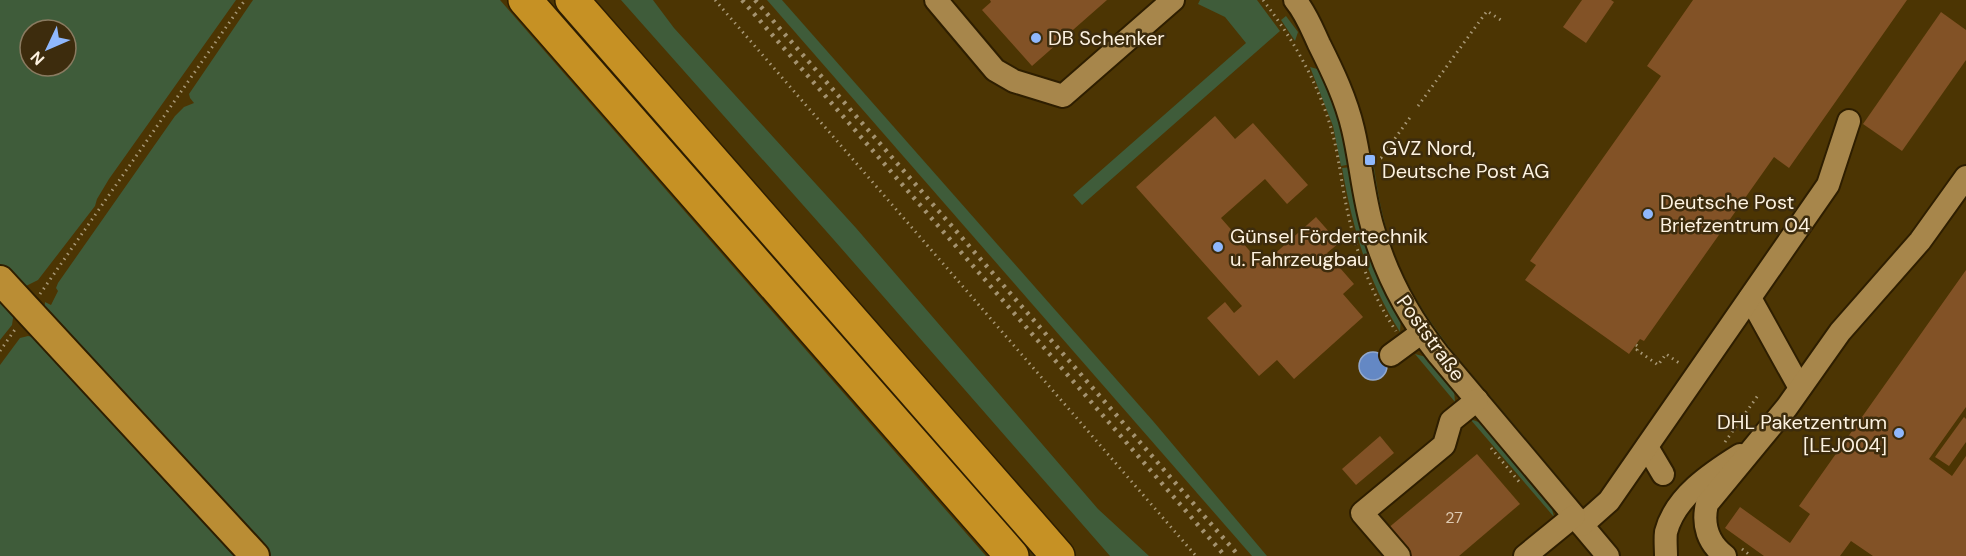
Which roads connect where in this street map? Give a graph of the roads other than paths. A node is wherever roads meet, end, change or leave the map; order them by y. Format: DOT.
graph roads {
  1 [pos="525,0"];
  2 [pos="572,0"];
  3 [pos="936,0"];
  4 [pos="1173,0"];
  5 [pos="1282,8"];
  6 [pos="1849,121"];
  7 [pos="1966,177"];
  8 [pos="0,280"];
  9 [pos="1750,298"];
  10 [pos="1800,388"];
  11 [pos="1476,400"];
  12 [pos="1756,444"];
  13 [pos="1647,447"];
  14 [pos="1664,474"];
  15 [pos="1578,520"];
  16 [pos="1731,551"];
  17 [pos="255,556"];
  18 [pos="1012,556"];
  19 [pos="1058,556"];
  20 [pos="1399,556"];
  21 [pos="1525,556"];
  22 [pos="1608,556"];
  23 [pos="1666,556"];
  1 -- 18 [label="highway"];
  2 -- 19 [label="highway"];
  3 -- 4 [label="street"];
  5 -- 11 [label="street, Poststraße"];
  6 -- 9 [label="street"];
  7 -- 10 [label="street"];
  8 -- 17 [label="main road"];
  9 -- 10 [label="street"];
  9 -- 13 [label="street"];
  10 -- 12 [label="street"];
  11 -- 15 [label="street, Poststraße"];
  11 -- 20 [label="street"];
  12 -- 16 [label="street"];
  12 -- 23 [label="street"];
  13 -- 14 [label="street"];
  13 -- 15 [label="street"];
  15 -- 21 [label="street"];
  15 -- 22 [label="street, Poststraße"];
}
